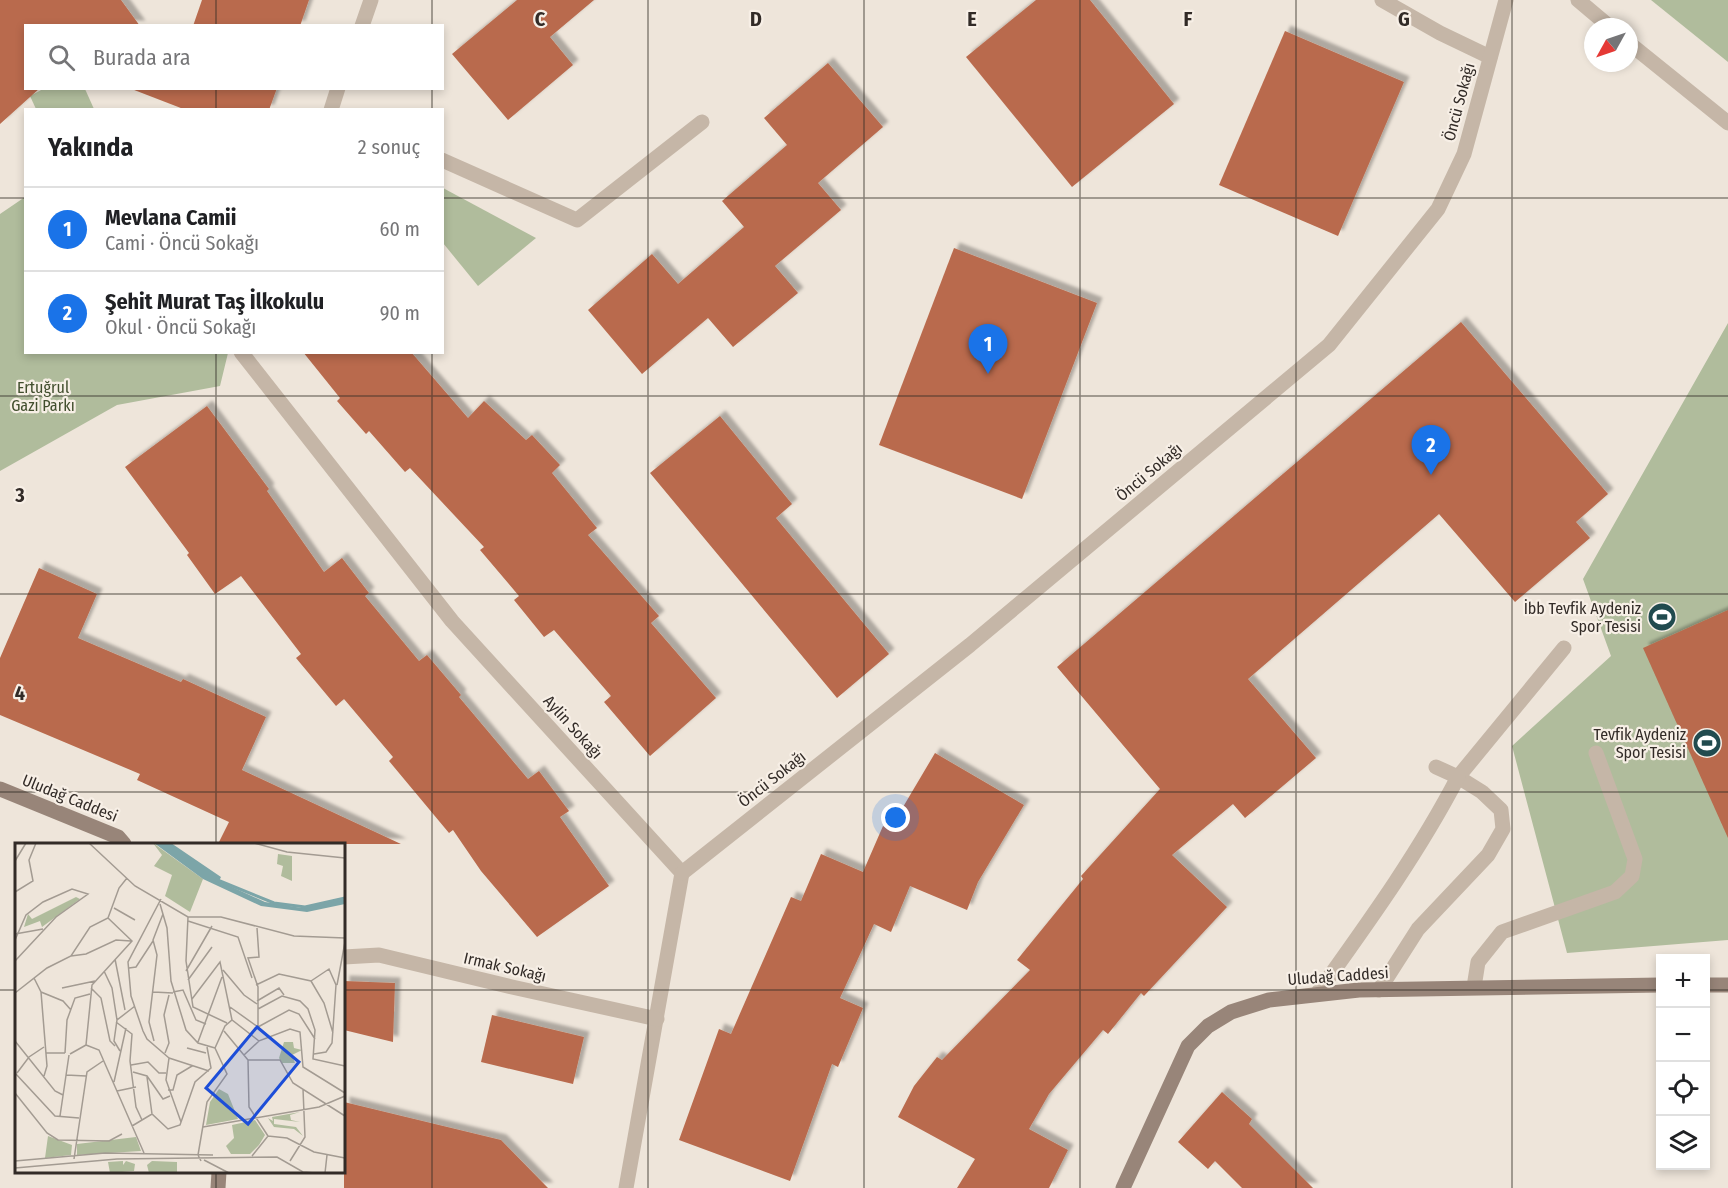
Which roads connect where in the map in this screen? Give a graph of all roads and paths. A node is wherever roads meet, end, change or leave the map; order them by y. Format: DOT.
graph roads {
  1 [pos="371,0"];
  2 [pos="1382,0"];
  3 [pos="1506,0"];
  4 [pos="1578,0"];
  5 [pos="1599,18"];
  6 [pos="363,24"];
  7 [pos="1638,50"];
  8 [pos="1490,57"];
  9 [pos="337,90"];
  10 [pos="332,108"];
  11 [pos="702,122"];
  12 [pos="1728,123"];
  13 [pos="444,161"];
  14 [pos="243,354"];
  15 [pos="1564,648"];
  16 [pos="1596,753"];
  17 [pos="1436,767"];
  18 [pos="1458,777"];
  19 [pos="0,789"];
  20 [pos="123,843"];
  21 [pos="682,873"];
  22 [pos="345,957"];
  23 [pos="1656,985"];
  24 [pos="1710,985"];
  25 [pos="1728,985"];
  26 [pos="1474,987"];
  27 [pos="1379,990"];
  28 [pos="1317,994"];
  29 [pos="657,1019"];
  30 [pos="219,1173"];
  31 [pos="218,1188"];
  32 [pos="626,1188"];
  33 [pos="1123,1188"];
  1 -- 6 [label="street"];
  2 -- 8 [label="street"];
  3 -- 8 [label="street, Öncü Sokağı"];
  4 -- 5 [label="street"];
  7 -- 12 [label="street"];
  8 -- 21 [label="street, Öncü Sokağı"];
  9 -- 10 [label="street"];
  11 -- 13 [label="street"];
  14 -- 21 [label="street, Aylin Sokağı"];
  15 -- 18 [label="street"];
  16 -- 26 [label="street"];
  17 -- 18 [label="street"];
  18 -- 27 [label="street"];
  18 -- 28 [label="street"];
  19 -- 20 [label="main road, Uludağ Caddesi"];
  21 -- 29 [label="street"];
  22 -- 29 [label="street, Irmak Sokağı"];
  23 -- 26 [label="main road, Uludağ Caddesi"];
  24 -- 25 [label="main road"];
  26 -- 27 [label="main road, Uludağ Caddesi"];
  27 -- 28 [label="main road, Uludağ Caddesi"];
  28 -- 33 [label="main road, Uludağ Caddesi"];
  29 -- 32 [label="street"];
  30 -- 31 [label="main road"];
}
